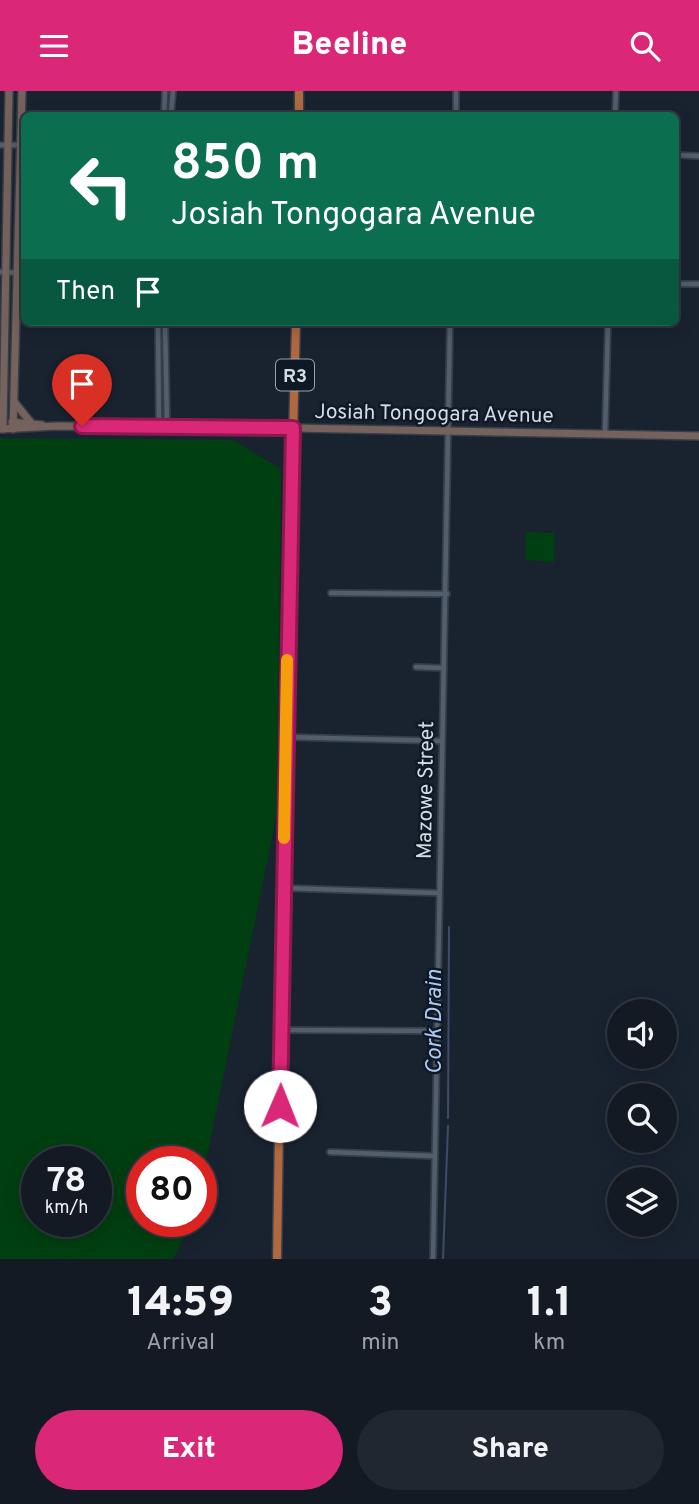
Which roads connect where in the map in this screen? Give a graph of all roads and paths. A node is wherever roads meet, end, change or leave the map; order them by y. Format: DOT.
graph roads {
  1 [pos="9,91"];
  2 [pos="22,91"];
  3 [pos="165,91"];
  4 [pos="173,91"];
  5 [pos="299,91"];
  6 [pos="456,91"];
  7 [pos="616,91"];
  8 [pos="22,112"];
  9 [pos="164,112"];
  10 [pos="171,112"];
  11 [pos="299,112"];
  12 [pos="456,112"];
  13 [pos="615,112"];
  14 [pos="4,145"];
  15 [pos="679,155"];
  16 [pos="699,156"];
  17 [pos="2,272"];
  18 [pos="21,273"];
  19 [pos="679,284"];
  20 [pos="699,284"];
  21 [pos="21,292"];
  22 [pos="158,326"];
  23 [pos="165,326"];
  24 [pos="296,326"];
  25 [pos="450,326"];
  26 [pos="608,326"];
  27 [pos="1,403"];
  28 [pos="15,403"];
  29 [pos="32,424"];
  30 [pos="1,425"];
  31 [pos="13,426"];
  32 [pos="57,426"];
  33 [pos="163,427"];
  34 [pos="293,428"];
  35 [pos="450,432"];
  36 [pos="606,434"];
  37 [pos="699,436"];
  38 [pos="331,593"];
  39 [pos="447,594"];
  40 [pos="416,667"];
  41 [pos="444,667"];
  42 [pos="285,737"];
  43 [pos="442,741"];
  44 [pos="283,888"];
  45 [pos="439,893"];
  46 [pos="281,1030"];
  47 [pos="437,1031"];
  48 [pos="330,1152"];
  49 [pos="434,1156"];
  50 [pos="277,1259"];
  51 [pos="433,1259"];
  1 -- 14 [label="main road"];
  2 -- 8 [label="main road"];
  3 -- 9 [label="street"];
  4 -- 10 [label="street"];
  5 -- 11 [label="highway"];
  6 -- 12 [label="street"];
  7 -- 13 [label="street"];
  14 -- 17 [label="main road"];
  15 -- 16 [label="street"];
  17 -- 18 [label="street"];
  17 -- 27 [label="main road"];
  19 -- 20 [label="street"];
  21 -- 28 [label="main road"];
  22 -- 33 [label="street"];
  23 -- 33 [label="street"];
  24 -- 34 [label="highway, R3"];
  25 -- 35 [label="street, Mazowe Street"];
  26 -- 36 [label="street"];
  27 -- 30 [label="main road"];
  28 -- 29 [label="main road"];
  28 -- 31 [label="main road"];
  29 -- 31 [label="main road"];
  29 -- 32 [label="main road"];
  30 -- 31 [label="main road"];
  31 -- 32 [label="main road, Josiah Tongogara Avenue"];
  32 -- 33 [label="main road, Josiah Tongogara Avenue"];
  33 -- 34 [label="main road, Josiah Tongogara Avenue"];
  34 -- 35 [label="main road, Josiah Tongogara Avenue"];
  34 -- 42 [label="highway, R3"];
  35 -- 36 [label="main road, Josiah Tongogara Avenue"];
  35 -- 39 [label="street, Mazowe Street"];
  36 -- 37 [label="main road, Josiah Tongogara Avenue"];
  38 -- 39 [label="street"];
  39 -- 41 [label="street, Mazowe Street"];
  40 -- 41 [label="street"];
  41 -- 43 [label="street, Mazowe Street"];
  42 -- 43 [label="street"];
  42 -- 44 [label="highway, R3"];
  43 -- 45 [label="street, Mazowe Street"];
  44 -- 45 [label="street"];
  44 -- 46 [label="highway, R3"];
  45 -- 47 [label="street, Mazowe Street"];
  46 -- 47 [label="street"];
  46 -- 50 [label="highway, R3"];
  47 -- 49 [label="street, Mazowe Street"];
  48 -- 49 [label="street"];
  49 -- 51 [label="street, Mazowe Street"];
}
